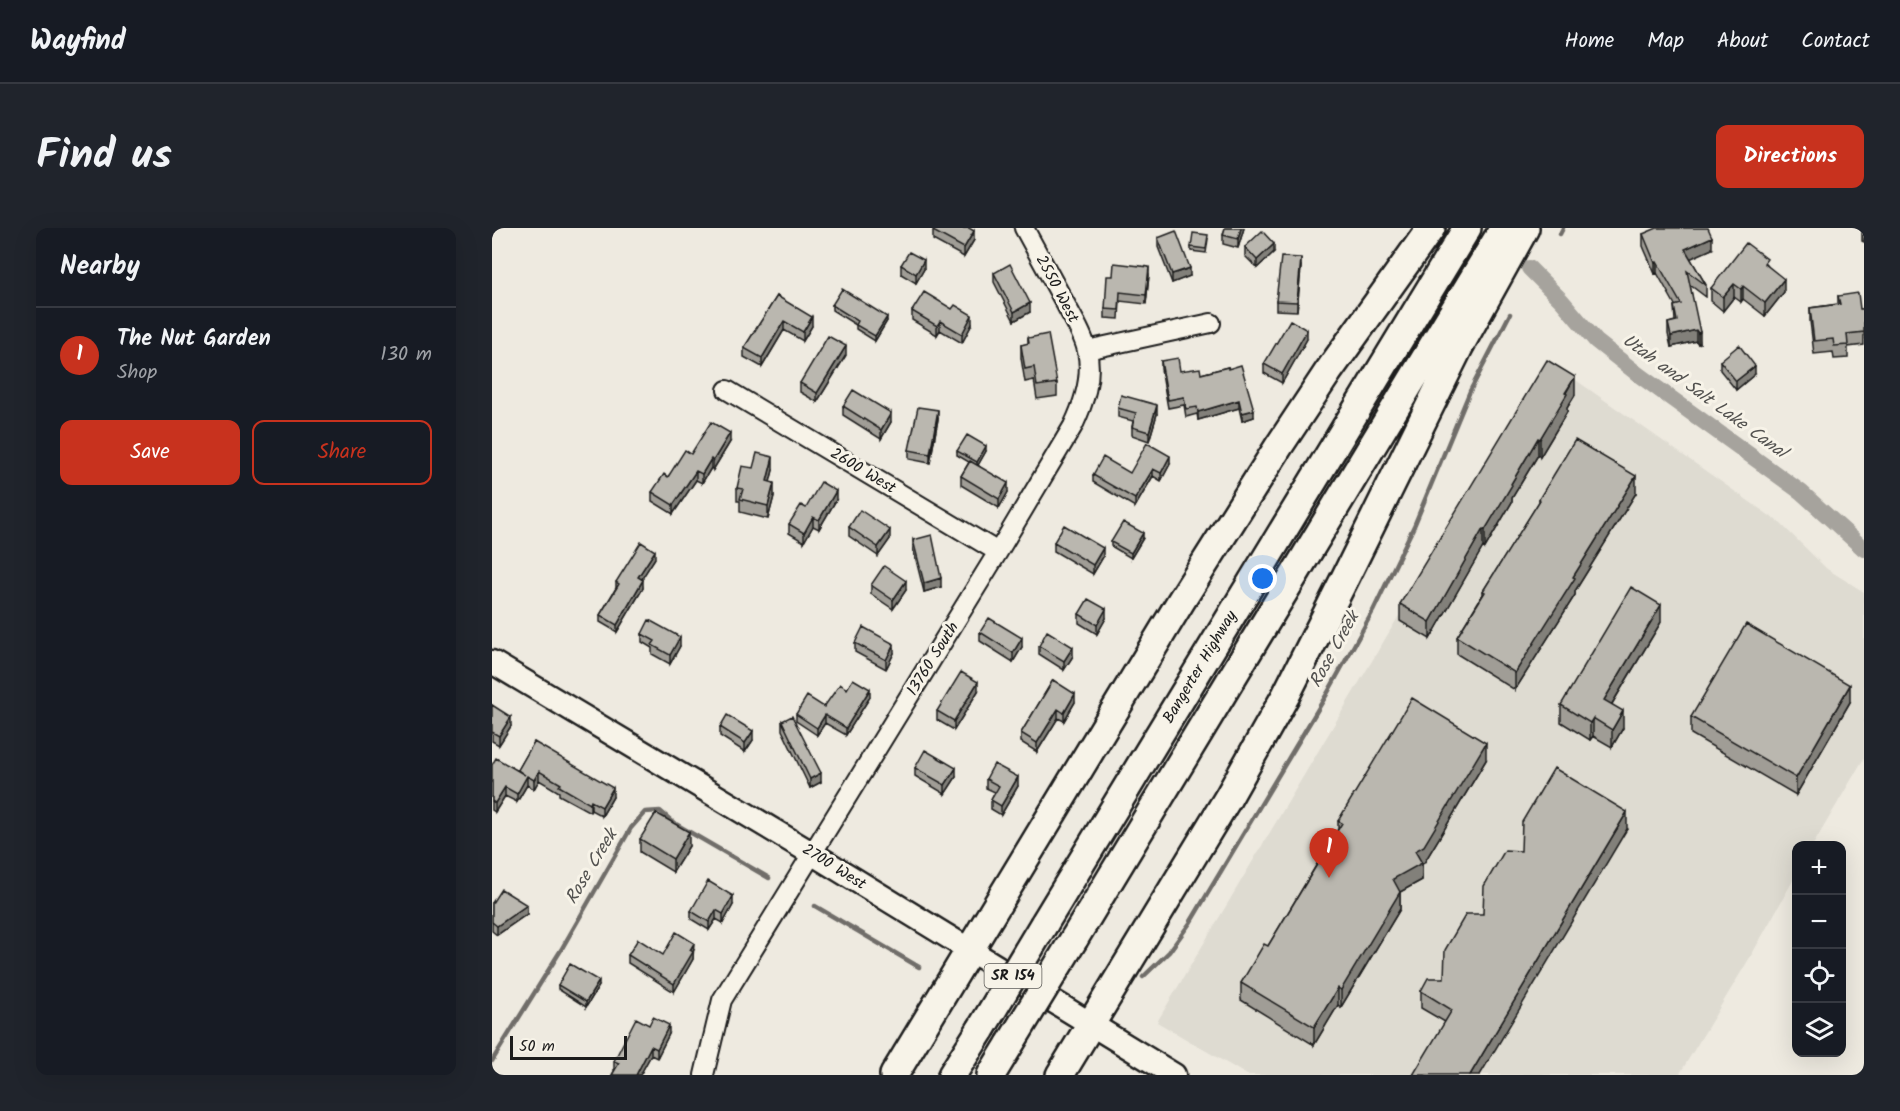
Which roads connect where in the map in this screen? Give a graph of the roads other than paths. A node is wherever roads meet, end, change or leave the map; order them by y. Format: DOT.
graph roads {
  1 [pos="1024,228"];
  2 [pos="1431,228"];
  3 [pos="1467,228"];
  4 [pos="1504,228"];
  5 [pos="1525,228"];
  6 [pos="1211,323"];
  7 [pos="1087,350"];
  8 [pos="727,390"];
  9 [pos="998,552"];
  10 [pos="492,662"];
  11 [pos="813,854"];
  12 [pos="969,950"];
  13 [pos="1091,1024"];
  14 [pos="704,1075"];
  15 [pos="894,1075"];
  16 [pos="952,1075"];
  17 [pos="991,1075"];
  18 [pos="1060,1075"];
  19 [pos="1174,1075"];
  1 -- 7 [label="street, 2550 West"];
  2 -- 12 [label="highway"];
  3 -- 16 [label="highway, Bangerter Highway / SR 154, bridge"];
  4 -- 17 [label="highway, Bangerter Highway / SR 154, bridge"];
  5 -- 13 [label="highway"];
  6 -- 7 [label="street"];
  7 -- 9 [label="street, 13760 South"];
  8 -- 9 [label="street, 2600 West"];
  9 -- 11 [label="street, 13760 South"];
  10 -- 11 [label="main road, 2700 West"];
  11 -- 12 [label="main road, 2700 West"];
  11 -- 14 [label="street, 13760 South"];
  12 -- 13 [label="main road, 2700 West"];
  12 -- 15 [label="highway"];
  13 -- 18 [label="highway"];
  13 -- 19 [label="main road, 2700 West"];
}
